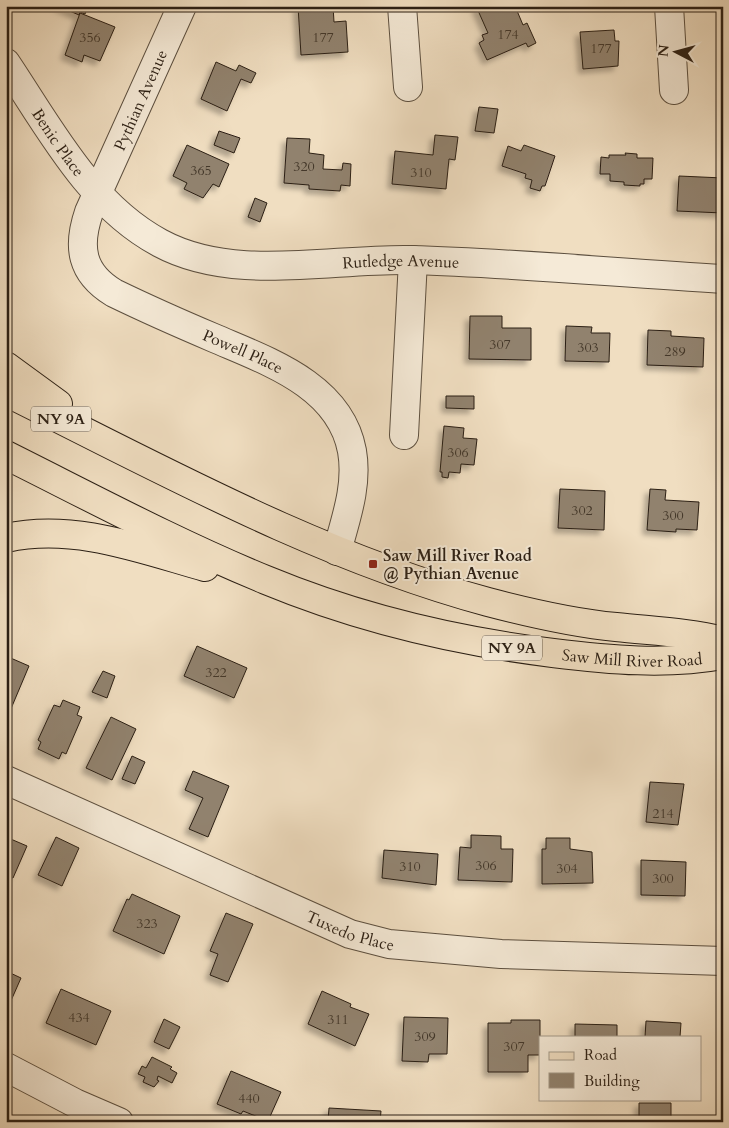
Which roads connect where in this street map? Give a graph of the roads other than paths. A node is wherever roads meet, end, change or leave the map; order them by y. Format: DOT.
graph roads {
  1 [pos="182,6"];
  2 [pos="402,6"];
  3 [pos="670,6"];
  4 [pos="6,63"];
  5 [pos="408,87"];
  6 [pos="674,90"];
  7 [pos="97,194"];
  8 [pos="413,260"];
  9 [pos="723,279"];
  10 [pos="6,366"];
  11 [pos="6,392"];
  12 [pos="404,435"];
  13 [pos="115,447"];
  14 [pos="6,455"];
  15 [pos="6,538"];
  16 [pos="337,551"];
  17 [pos="308,596"];
  18 [pos="723,641"];
  19 [pos="723,655"];
  20 [pos="6,780"];
  21 [pos="723,961"];
  22 [pos="6,1067"];
  23 [pos="119,1122"];
  1 -- 7 [label="street, Pythian Avenue"];
  2 -- 5 [label="street"];
  3 -- 6 [label="street"];
  4 -- 7 [label="street, Benic Place"];
  7 -- 8 [label="street, Rutledge Avenue"];
  7 -- 16 [label="street, Powell Place"];
  8 -- 9 [label="street, Rutledge Avenue"];
  8 -- 12 [label="street"];
  10 -- 13 [label="main road"];
  11 -- 13 [label="main road, NY 9A"];
  13 -- 16 [label="main road, NY 9A"];
  14 -- 17 [label="main road, NY 9A"];
  15 -- 17 [label="main road"];
  16 -- 18 [label="main road, Saw Mill River Road / NY 9A"];
  17 -- 19 [label="main road, Saw Mill River Road / NY 9A"];
  20 -- 21 [label="street, Tuxedo Place"];
  22 -- 23 [label="street"];
}
